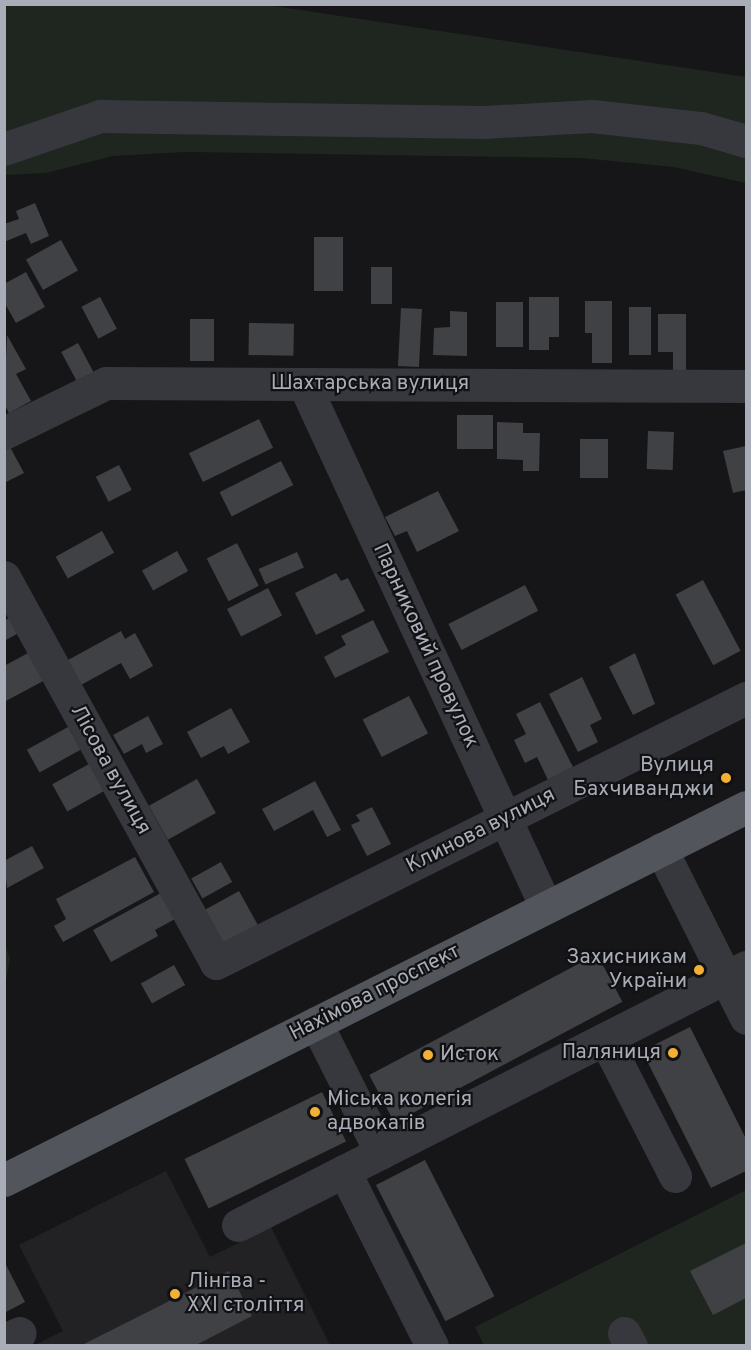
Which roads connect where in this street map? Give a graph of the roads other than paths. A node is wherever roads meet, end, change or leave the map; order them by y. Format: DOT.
graph roads {
  1 [pos="747,141"];
  2 [pos="4,149"];
  3 [pos="303,384"];
  4 [pos="747,386"];
  5 [pos="4,433"];
  6 [pos="4,576"];
  7 [pos="747,698"];
  8 [pos="747,807"];
  9 [pos="505,819"];
  10 [pos="661,849"];
  11 [pos="546,907"];
  12 [pos="216,963"];
  13 [pos="736,973"];
  14 [pos="747,1018"];
  15 [pos="316,1023"];
  16 [pos="605,1039"];
  17 [pos="381,1153"];
  18 [pos="344,1171"];
  19 [pos="675,1176"];
  20 [pos="4,1180"];
  21 [pos="238,1225"];
  22 [pos="432,1346"];
  1 -- 2 [label="street"];
  3 -- 4 [label="street, Шахтарська вулиця"];
  3 -- 5 [label="street, Шахтарська вулиця"];
  3 -- 9 [label="street, Парниковий провулок"];
  6 -- 12 [label="street, Лісова вулиця"];
  7 -- 9 [label="street, Клинова вулиця"];
  8 -- 10 [label="main road, Нахімова проспект"];
  9 -- 11 [label="street, Парниковий провулок"];
  9 -- 12 [label="street, Клинова вулиця"];
  10 -- 11 [label="main road, Нахімова проспект"];
  10 -- 13 [label="street"];
  11 -- 15 [label="main road, Нахімова проспект"];
  13 -- 14 [label="street"];
  13 -- 16 [label="street"];
  15 -- 17 [label="street"];
  15 -- 20 [label="main road, Нахімова проспект"];
  16 -- 17 [label="street"];
  16 -- 19 [label="street"];
  17 -- 18 [label="street"];
  18 -- 21 [label="street"];
  18 -- 22 [label="street"];
}
